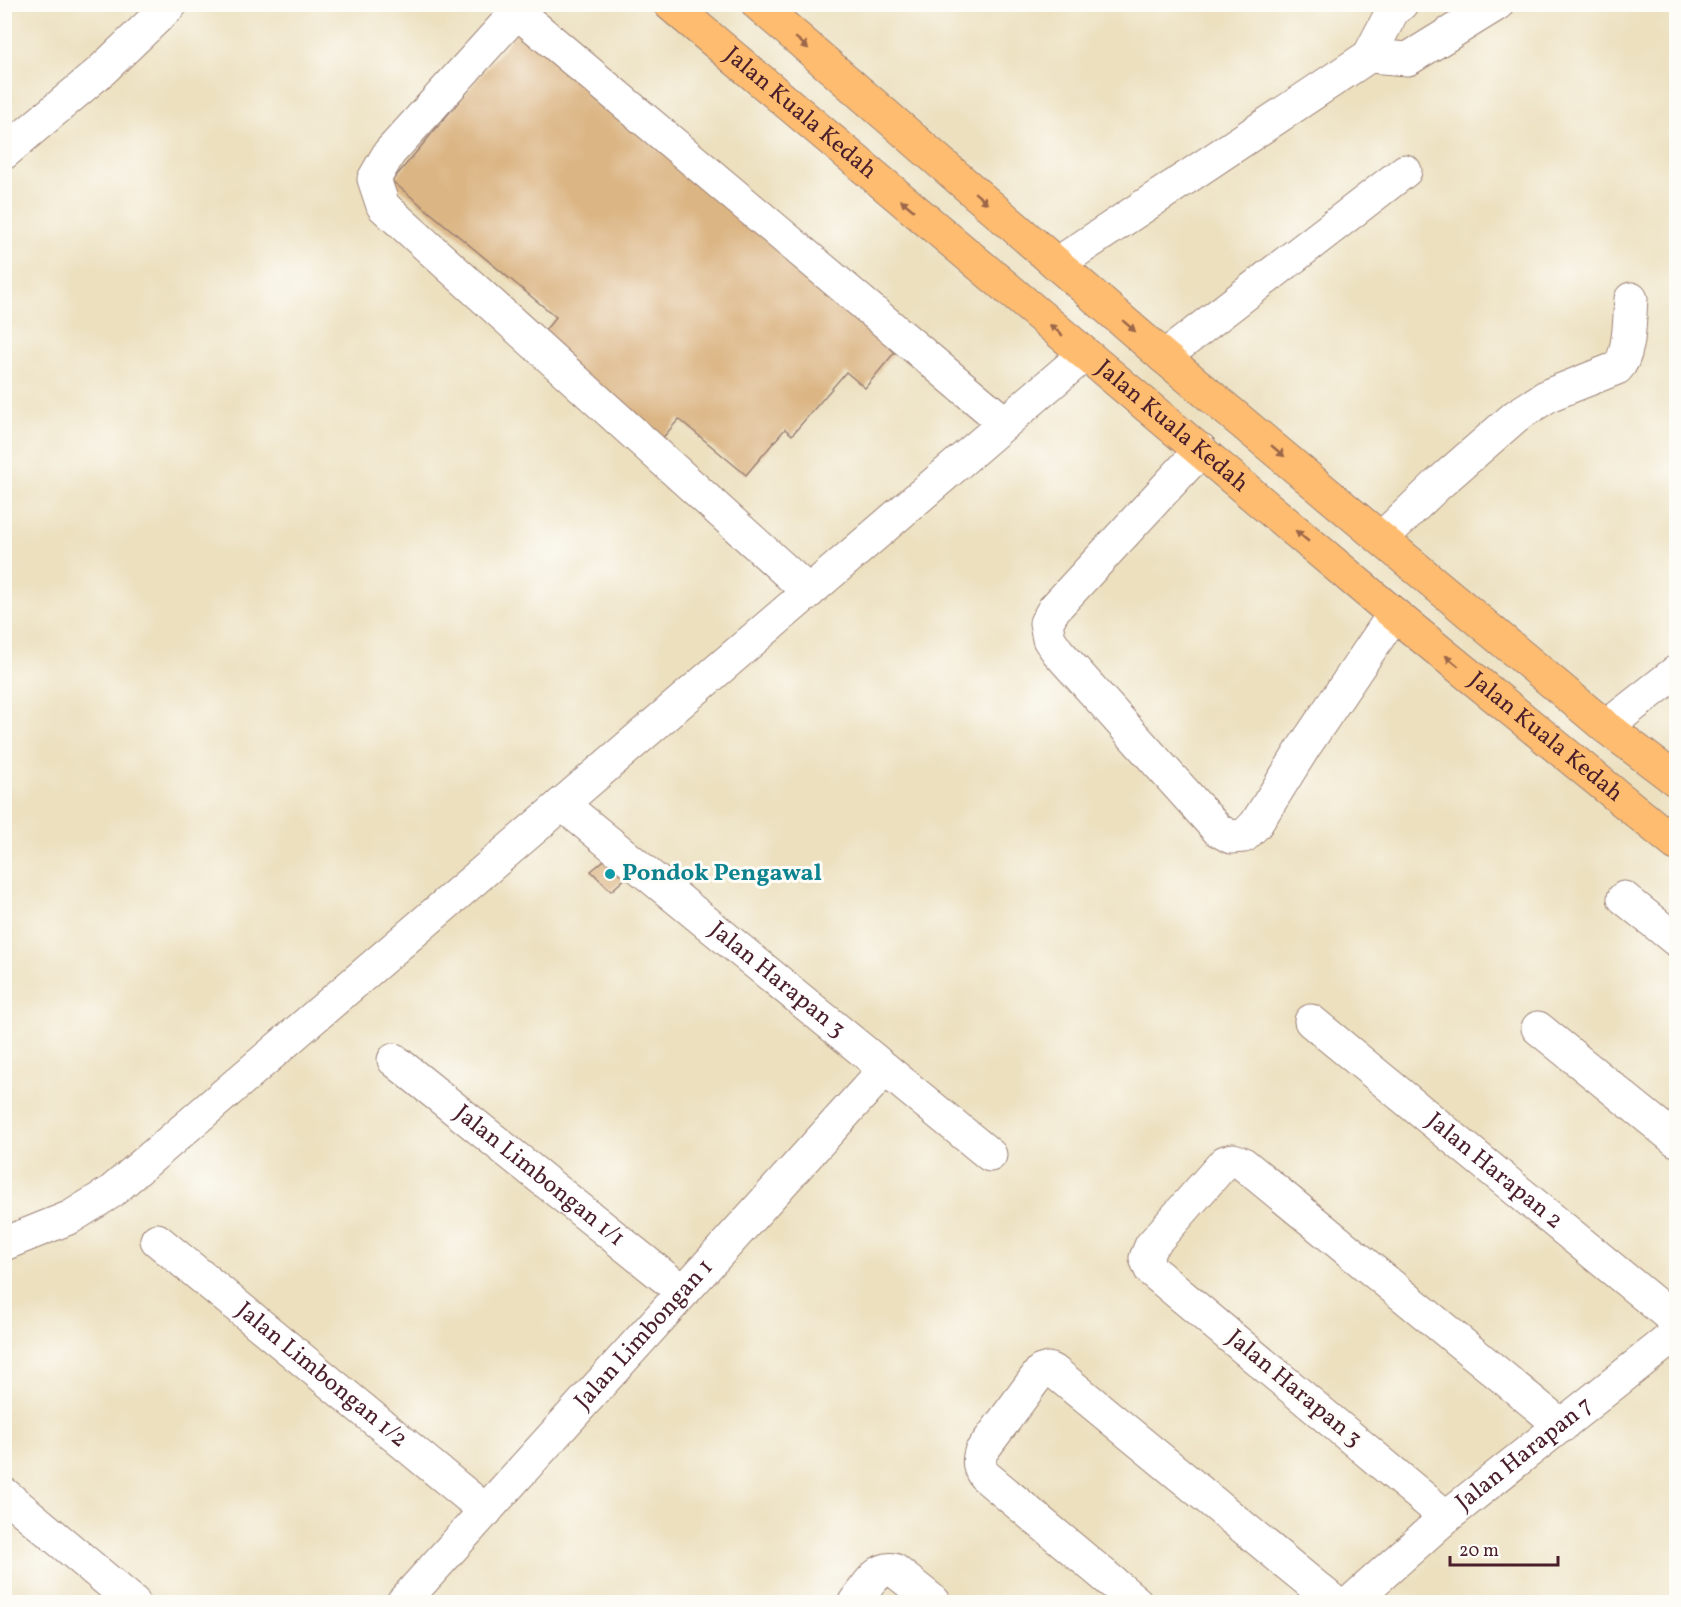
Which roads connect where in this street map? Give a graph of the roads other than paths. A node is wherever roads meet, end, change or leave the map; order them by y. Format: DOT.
graph roads {
  1 [pos="171,4"];
  2 [pos="670,4"];
  3 [pos="758,4"];
  4 [pos="1401,4"];
  5 [pos="1497,4"];
  6 [pos="513,8"];
  7 [pos="1368,56"];
  8 [pos="4,153"];
  9 [pos="1405,171"];
  10 [pos="1057,264"];
  11 [pos="1631,299"];
  12 [pos="1084,355"];
  13 [pos="1164,357"];
  14 [pos="1005,423"];
  15 [pos="1200,450"];
  16 [pos="1382,538"];
  17 [pos="809,592"];
  18 [pos="1394,614"];
  19 [pos="1677,672"];
  20 [pos="1606,727"];
  21 [pos="1677,780"];
  22 [pos="562,804"];
  23 [pos="1677,844"];
  24 [pos="1624,898"];
  25 [pos="1677,940"];
  26 [pos="1311,1021"];
  27 [pos="1538,1028"];
  28 [pos="394,1060"];
  29 [pos="885,1069"];
  30 [pos="1677,1140"];
  31 [pos="990,1155"];
  32 [pos="157,1240"];
  33 [pos="4,1244"];
  34 [pos="683,1292"];
  35 [pos="1677,1321"];
  36 [pos="1677,1334"];
  37 [pos="1562,1426"];
  38 [pos="4,1494"];
  39 [pos="486,1511"];
  40 [pos="1446,1517"];
  41 [pos="133,1602"];
  42 [pos="403,1602"];
  43 [pos="855,1602"];
  44 [pos="934,1602"];
  45 [pos="1136,1602"];
  46 [pos="1334,1602"];
  47 [pos="1351,1602"];
  1 -- 8 [label="street"];
  12 -- 2 [label="main road, Jalan Kuala Kedah, one-way"];
  3 -- 10 [label="main road, Jalan Kuala Kedah, one-way"];
  4 -- 7 [label="street"];
  5 -- 7 [label="street"];
  6 -- 14 [label="street"];
  6 -- 17 [label="street"];
  7 -- 10 [label="street"];
  9 -- 13 [label="street"];
  10 -- 13 [label="main road, Jalan Kuala Kedah, one-way"];
  11 -- 16 [label="street"];
  12 -- 14 [label="street"];
  12 -- 15 [label="main road, Jalan Kuala Kedah"];
  13 -- 16 [label="main road, Jalan Kuala Kedah, one-way"];
  14 -- 17 [label="street"];
  18 -- 15 [label="main road, Jalan Kuala Kedah, one-way"];
  15 -- 18 [label="street"];
  16 -- 20 [label="main road, Jalan Kuala Kedah"];
  17 -- 22 [label="street"];
  23 -- 18 [label="main road, Jalan Kuala Kedah, one-way"];
  19 -- 20 [label="street"];
  20 -- 21 [label="main road, Jalan Kuala Kedah"];
  22 -- 29 [label="street, Jalan Harapan 3"];
  22 -- 33 [label="street"];
  24 -- 25 [label="street"];
  26 -- 35 [label="street, Jalan Harapan 2"];
  27 -- 30 [label="street"];
  28 -- 34 [label="street, Jalan Limbongan 1/1"];
  29 -- 31 [label="street, Jalan Harapan 3"];
  29 -- 34 [label="street, Jalan Limbongan 1"];
  32 -- 39 [label="street, Jalan Limbongan 1/2"];
  34 -- 39 [label="street, Jalan Limbongan 1"];
  36 -- 37 [label="street, Jalan Harapan 7"];
  37 -- 40 [label="street, Jalan Harapan 7"];
  37 -- 40 [label="street, Jalan Harapan 3"];
  38 -- 41 [label="street"];
  39 -- 42 [label="street, Jalan Limbongan 1"];
  40 -- 47 [label="street, Jalan Harapan 7"];
  43 -- 44 [label="street"];
  45 -- 46 [label="street"];
}
